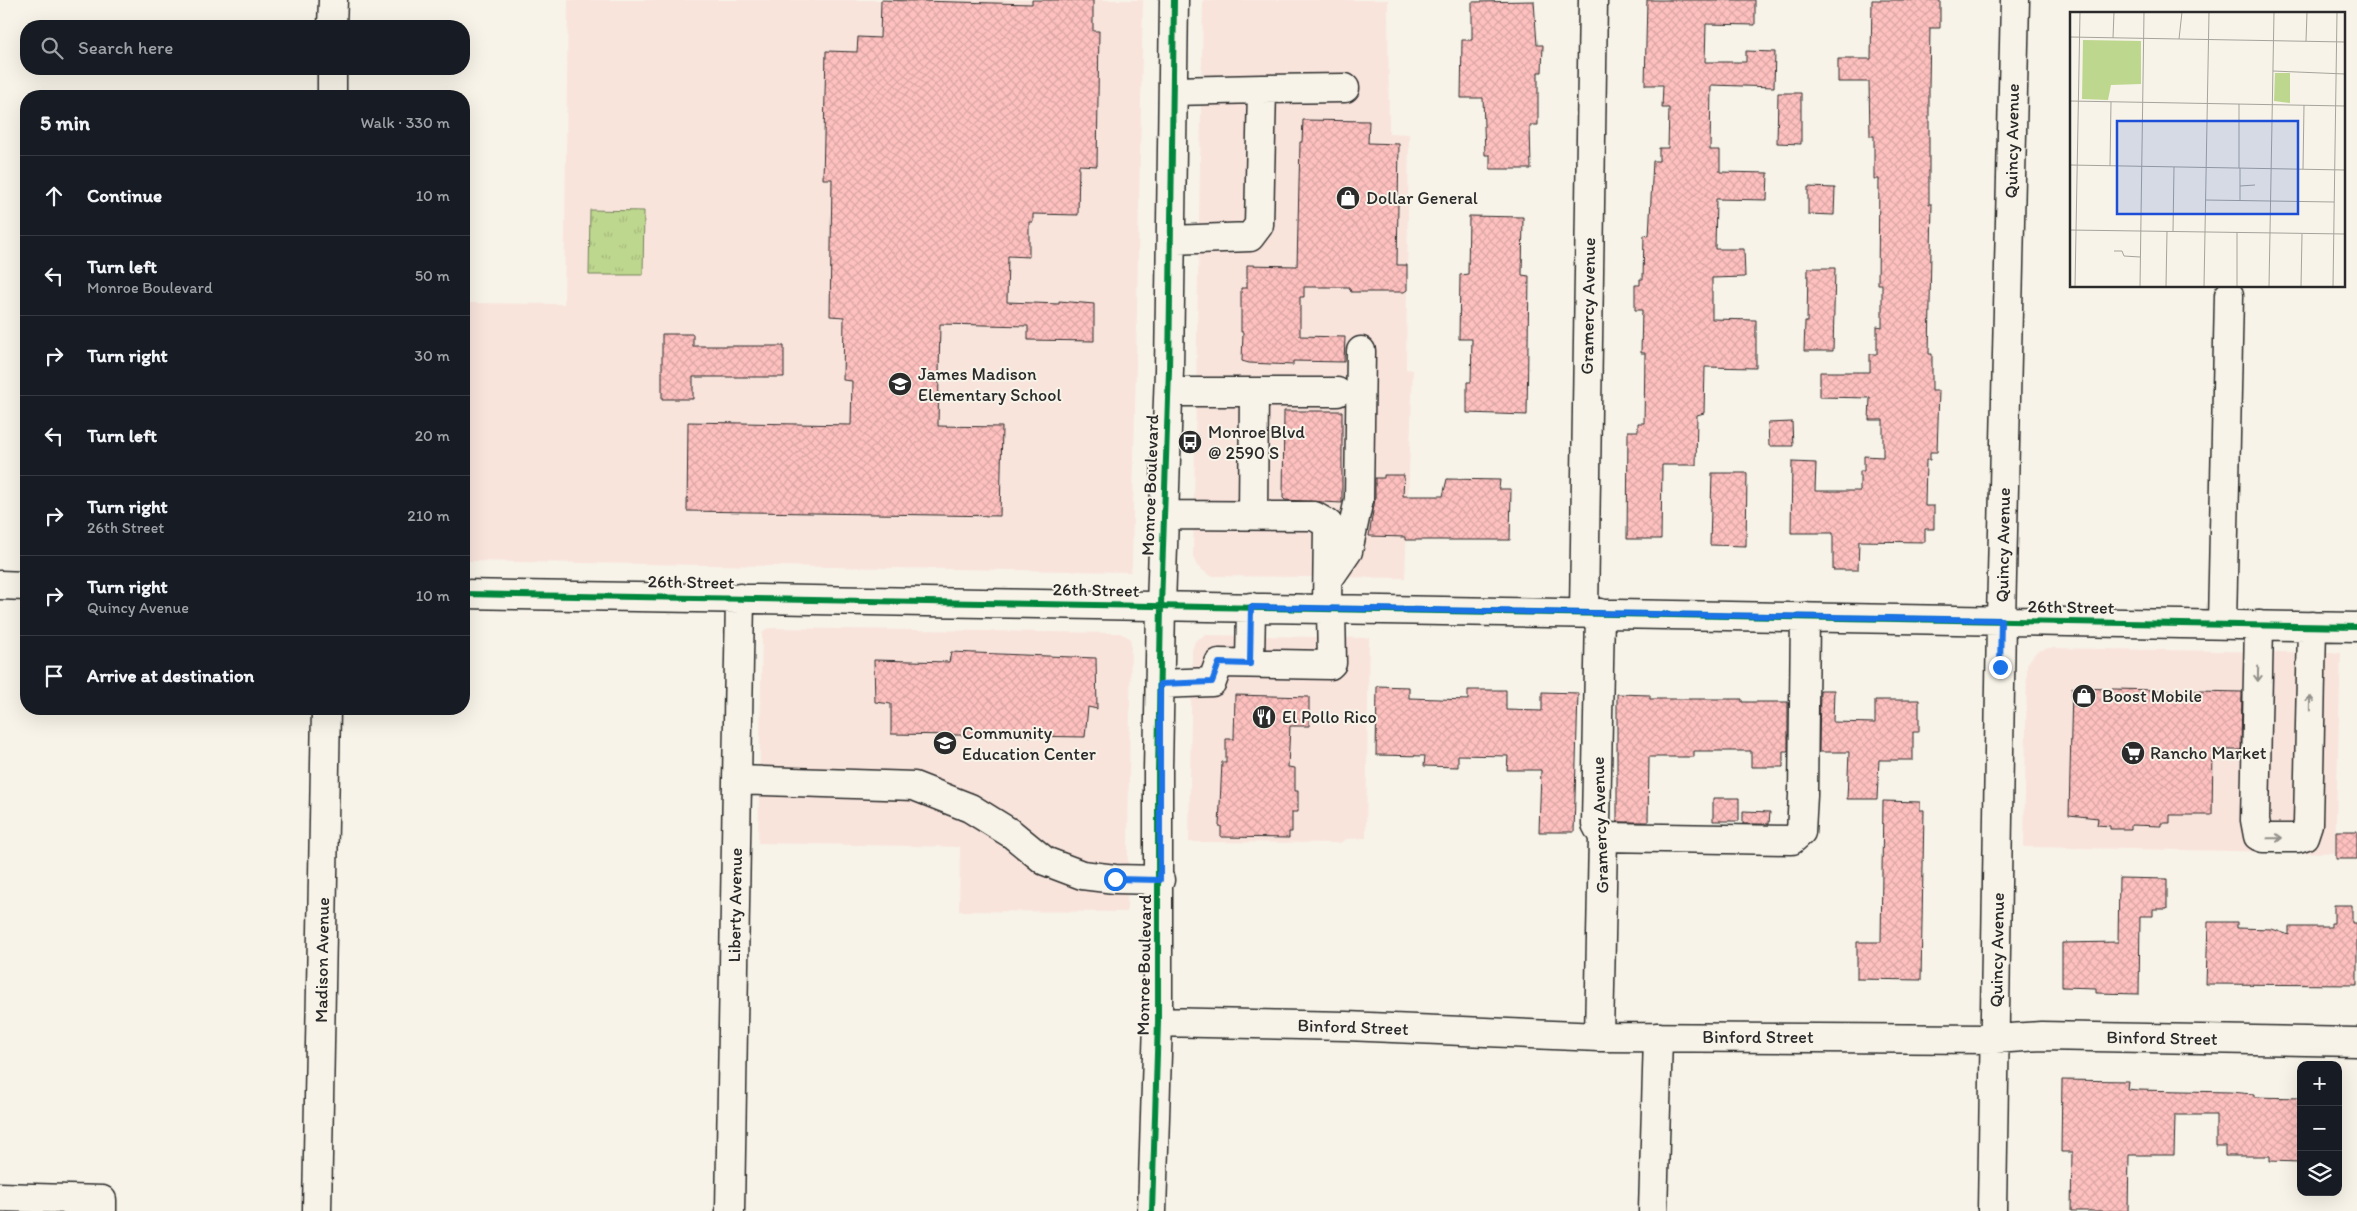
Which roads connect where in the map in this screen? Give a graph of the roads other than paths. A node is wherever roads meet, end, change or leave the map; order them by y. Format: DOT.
graph roads {
  1 [pos="332,0"];
  2 [pos="1174,0"];
  3 [pos="1592,0"];
  4 [pos="2014,0"];
  5 [pos="332,20"];
  6 [pos="332,75"];
  7 [pos="1345,88"];
  8 [pos="1262,89"];
  9 [pos="332,90"];
  10 [pos="1173,91"];
  11 [pos="1171,240"];
  12 [pos="2229,295"];
  13 [pos="1362,351"];
  14 [pos="1169,392"];
  15 [pos="1254,392"];
  16 [pos="1337,392"];
  17 [pos="1164,515"];
  18 [pos="1254,515"];
  19 [pos="1328,580"];
  20 [pos="0,585"];
  21 [pos="20,586"];
  22 [pos="470,594"];
  23 [pos="740,598"];
  24 [pos="1161,606"];
  25 [pos="1251,607"];
  26 [pos="1329,609"];
  27 [pos="1592,613"];
  28 [pos="1805,617"];
  29 [pos="2001,620"];
  30 [pos="2222,624"];
  31 [pos="2259,625"];
  32 [pos="2312,626"];
  33 [pos="2357,626"];
  34 [pos="1250,664"];
  35 [pos="1160,684"];
  36 [pos="326,715"];
  37 [pos="737,780"];
  38 [pos="1603,837"];
  39 [pos="1160,880"];
  40 [pos="1158,1022"];
  41 [pos="1599,1037"];
  42 [pos="1658,1037"];
  43 [pos="1995,1039"];
  44 [pos="2357,1042"];
  45 [pos="0,1197"];
  46 [pos="102,1211"];
  47 [pos="317,1211"];
  48 [pos="730,1211"];
  49 [pos="1152,1211"];
  50 [pos="1653,1211"];
  51 [pos="1992,1211"];
  1 -- 5 [label="street"];
  2 -- 10 [label="street, Monroe Boulevard"];
  3 -- 27 [label="street, Gramercy Avenue"];
  4 -- 29 [label="street, Quincy Avenue"];
  6 -- 9 [label="street"];
  7 -- 8 [label="street"];
  8 -- 10 [label="street"];
  8 -- 11 [label="street"];
  10 -- 11 [label="street, Monroe Boulevard"];
  11 -- 14 [label="street, Monroe Boulevard"];
  12 -- 30 [label="street"];
  13 -- 19 [label="street"];
  14 -- 15 [label="street"];
  14 -- 17 [label="street, Monroe Boulevard"];
  15 -- 16 [label="street"];
  15 -- 18 [label="street"];
  17 -- 18 [label="street"];
  17 -- 24 [label="street, Monroe Boulevard"];
  18 -- 19 [label="street"];
  19 -- 26 [label="street"];
  20 -- 21 [label="street"];
  22 -- 23 [label="street, 26th Street"];
  23 -- 24 [label="street, 26th Street"];
  23 -- 37 [label="street, Liberty Avenue"];
  24 -- 25 [label="street, 26th Street"];
  24 -- 35 [label="street, Monroe Boulevard"];
  25 -- 26 [label="street, 26th Street"];
  25 -- 34 [label="street"];
  26 -- 27 [label="street, 26th Street"];
  26 -- 34 [label="street"];
  27 -- 28 [label="street, 26th Street"];
  27 -- 38 [label="street, Gramercy Avenue"];
  28 -- 29 [label="street, 26th Street"];
  28 -- 38 [label="street"];
  29 -- 30 [label="street, 26th Street"];
  29 -- 43 [label="street, Quincy Avenue"];
  30 -- 31 [label="street, 26th Street"];
  31 -- 32 [label="street, 26th Street"];
  31 -- 32 [label="street, one-way"];
  32 -- 33 [label="street, 26th Street"];
  34 -- 35 [label="street"];
  35 -- 39 [label="street, Monroe Boulevard"];
  36 -- 47 [label="street, Madison Avenue"];
  37 -- 39 [label="street"];
  37 -- 48 [label="street, Liberty Avenue"];
  38 -- 41 [label="street, Gramercy Avenue"];
  39 -- 40 [label="street, Monroe Boulevard"];
  40 -- 41 [label="street, Binford Street"];
  40 -- 49 [label="street, Monroe Boulevard"];
  41 -- 42 [label="street, Binford Street"];
  42 -- 43 [label="street, Binford Street"];
  42 -- 50 [label="street"];
  43 -- 44 [label="street, Binford Street"];
  43 -- 51 [label="street, Quincy Avenue"];
  45 -- 46 [label="street"];
}
